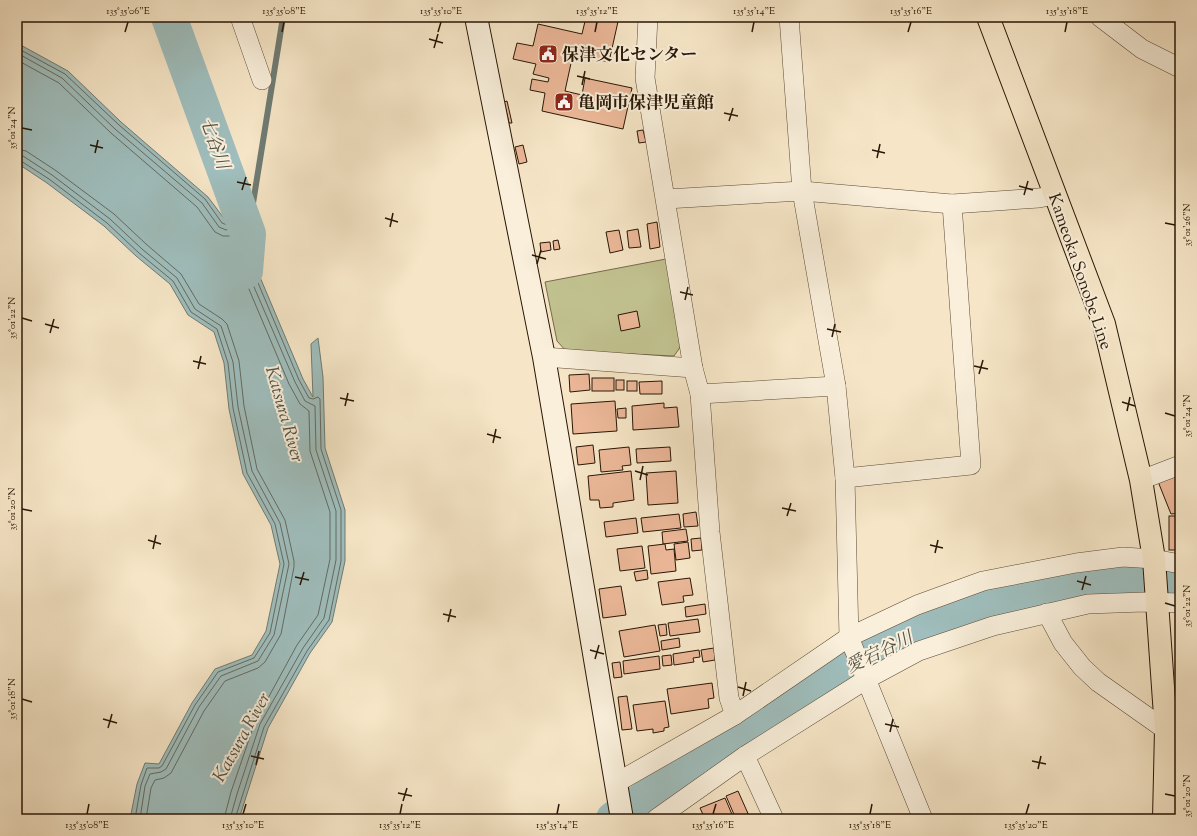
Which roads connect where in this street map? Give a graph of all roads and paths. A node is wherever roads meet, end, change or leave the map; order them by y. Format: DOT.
graph roads {
  1 [pos="240,17"];
  2 [pos="476,17"];
  3 [pos="648,17"];
  4 [pos="789,17"];
  5 [pos="988,17"];
  6 [pos="1100,17"];
  7 [pos="1180,68"];
  8 [pos="262,80"];
  9 [pos="802,191"];
  10 [pos="1056,195"];
  11 [pos="666,199"];
  12 [pos="952,204"];
  13 [pos="544,357"];
  14 [pos="693,368"];
  15 [pos="836,386"];
  16 [pos="700,394"];
  17 [pos="1180,465"];
  18 [pos="845,478"];
  19 [pos="1141,480"];
  20 [pos="1154,563"];
  21 [pos="1180,564"];
  22 [pos="1156,599"];
  23 [pos="1180,603"];
  24 [pos="1047,613"];
  25 [pos="850,640"];
  26 [pos="865,674"];
  27 [pos="735,715"];
  28 [pos="1173,733"];
  29 [pos="745,756"];
  30 [pos="617,790"];
  31 [pos="622,819"];
  32 [pos="656,819"];
  33 [pos="774,819"];
  34 [pos="923,819"];
  35 [pos="1164,819"];
  1 -- 8 [label="street"];
  2 -- 13 [label="street"];
  3 -- 11 [label="street"];
  4 -- 9 [label="street"];
  5 -- 10 [label="main road, Kameoka Sonobe Line"];
  6 -- 7 [label="street"];
  9 -- 11 [label="street"];
  9 -- 12 [label="street"];
  9 -- 15 [label="street"];
  10 -- 12 [label="street"];
  10 -- 19 [label="main road, Kameoka Sonobe Line"];
  11 -- 14 [label="street"];
  12 -- 18 [label="street"];
  13 -- 14 [label="street"];
  13 -- 30 [label="street"];
  14 -- 16 [label="street"];
  15 -- 16 [label="street"];
  15 -- 18 [label="street"];
  16 -- 27 [label="street"];
  17 -- 19 [label="street"];
  18 -- 25 [label="street"];
  19 -- 20 [label="main road, Kameoka Sonobe Line"];
  20 -- 21 [label="street"];
  20 -- 22 [label="main road, Kameoka Sonobe Line"];
  20 -- 25 [label="street"];
  22 -- 23 [label="street"];
  22 -- 24 [label="street"];
  22 -- 28 [label="main road, Kameoka Sonobe Line"];
  24 -- 26 [label="street"];
  24 -- 28 [label="street"];
  25 -- 26 [label="street"];
  25 -- 27 [label="street"];
  26 -- 29 [label="street"];
  26 -- 34 [label="street"];
  27 -- 30 [label="street"];
  28 -- 35 [label="main road, Kameoka Sonobe Line"];
  29 -- 32 [label="street"];
  29 -- 33 [label="street"];
  30 -- 31 [label="street"];
}
